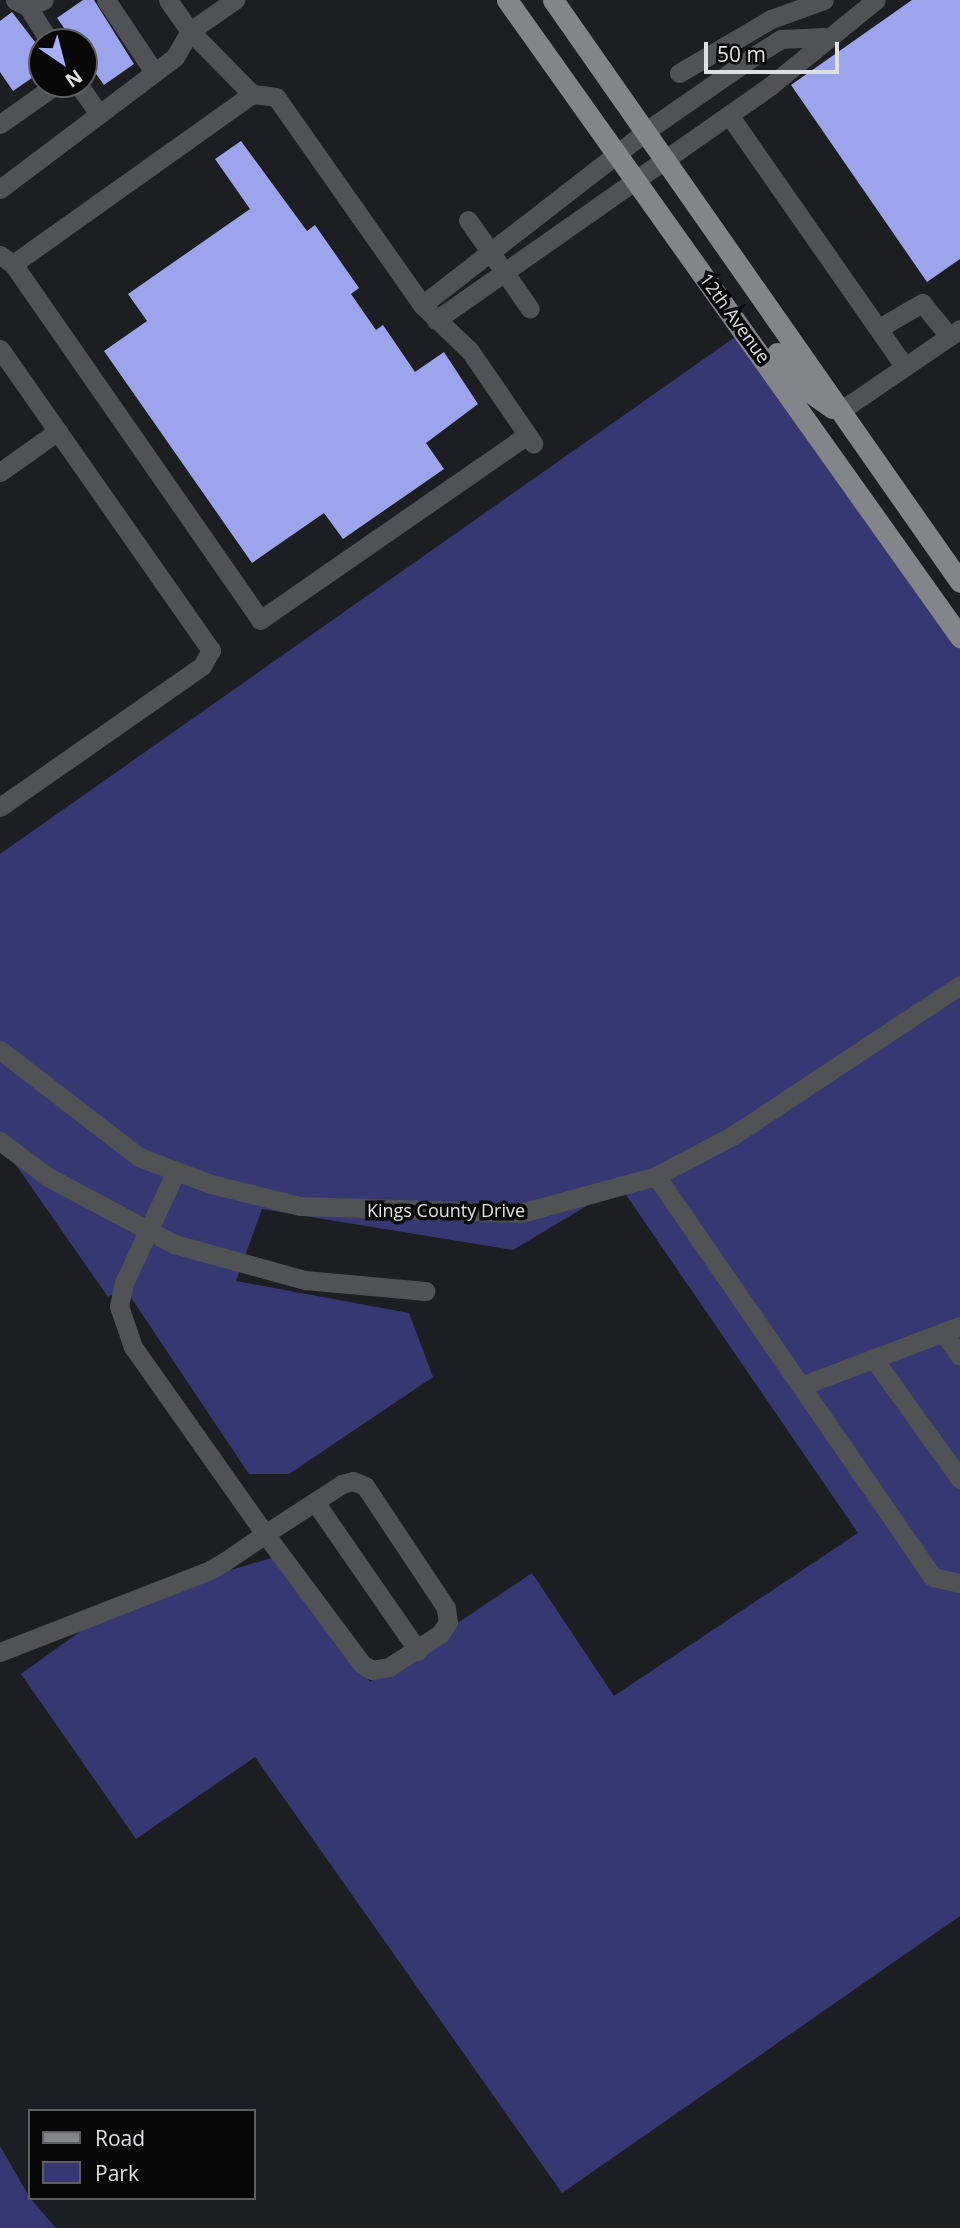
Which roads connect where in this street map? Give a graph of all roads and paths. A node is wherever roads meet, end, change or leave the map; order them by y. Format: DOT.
graph roads {
  1 [pos="106,0"];
  2 [pos="168,0"];
  3 [pos="234,0"];
  4 [pos="506,0"];
  5 [pos="553,0"];
  6 [pos="824,0"];
  7 [pos="876,0"];
  8 [pos="29,2"];
  9 [pos="43,28"];
  10 [pos="190,31"];
  11 [pos="824,37"];
  12 [pos="154,72"];
  13 [pos="679,73"];
  14 [pos="252,94"];
  15 [pos="37,98"];
  16 [pos="88,98"];
  17 [pos="99,114"];
  18 [pos="729,115"];
  19 [pos="0,124"];
  20 [pos="646,131"];
  21 [pos="615,157"];
  22 [pos="664,157"];
  23 [pos="635,181"];
  24 [pos="0,189"];
  25 [pos="468,220"];
  26 [pos="491,254"];
  27 [pos="6,260"];
  28 [pos="504,272"];
  29 [pos="422,305"];
  30 [pos="530,309"];
  31 [pos="733,314"];
  32 [pos="436,320"];
  33 [pos="878,328"];
  34 [pos="955,332"];
  35 [pos="0,349"];
  36 [pos="905,367"];
  37 [pos="840,411"];
  38 [pos="58,431"];
  39 [pos="3,464"];
  40 [pos="960,582"];
  41 [pos="960,637"];
  42 [pos="0,807"];
  43 [pos="960,985"];
  44 [pos="0,1050"];
  45 [pos="0,1141"];
  46 [pos="176,1171"];
  47 [pos="656,1176"];
  48 [pos="145,1230"];
  49 [pos="425,1291"];
  50 [pos="952,1329"];
  51 [pos="960,1356"];
  52 [pos="873,1359"];
  53 [pos="801,1386"];
  54 [pos="960,1479"];
  55 [pos="315,1502"];
  56 [pos="265,1534"];
  57 [pos="960,1583"];
  58 [pos="418,1651"];
  59 [pos="0,1652"];
  1 -- 12 [label="street"];
  2 -- 10 [label="street"];
  3 -- 10 [label="street"];
  4 -- 21 [label="main road, 12th Avenue"];
  5 -- 20 [label="main road, 12th Avenue"];
  6 -- 13 [label="street"];
  7 -- 11 [label="street"];
  8 -- 9 [label="street"];
  10 -- 12 [label="street"];
  10 -- 14 [label="street"];
  11 -- 18 [label="street"];
  11 -- 20 [label="street"];
  12 -- 17 [label="street"];
  14 -- 27 [label="street"];
  14 -- 29 [label="street"];
  15 -- 19 [label="street"];
  16 -- 17 [label="street"];
  17 -- 24 [label="street"];
  18 -- 22 [label="street"];
  18 -- 33 [label="street"];
  20 -- 21 [label="street"];
  20 -- 22 [label="main road, 12th Avenue"];
  21 -- 23 [label="main road, 12th Avenue"];
  21 -- 26 [label="street"];
  22 -- 23 [label="street"];
  22 -- 37 [label="main road, 12th Avenue"];
  23 -- 28 [label="street"];
  23 -- 31 [label="main road, 12th Avenue"];
  25 -- 26 [label="street"];
  26 -- 28 [label="street"];
  26 -- 29 [label="street"];
  27 -- 32 [label="street"];
  28 -- 30 [label="street"];
  28 -- 32 [label="street"];
  29 -- 32 [label="street"];
  31 -- 37 [label="main road"];
  31 -- 41 [label="main road, 12th Avenue"];
  33 -- 34 [label="street"];
  33 -- 36 [label="street"];
  34 -- 36 [label="street"];
  35 -- 38 [label="street"];
  36 -- 37 [label="street"];
  37 -- 40 [label="main road, 12th Avenue"];
  38 -- 39 [label="street"];
  38 -- 42 [label="street"];
  43 -- 47 [label="street, Kings County Drive"];
  44 -- 46 [label="street, Kings County Drive"];
  45 -- 48 [label="street"];
  46 -- 47 [label="street, Kings County Drive"];
  46 -- 48 [label="street"];
  47 -- 53 [label="street"];
  48 -- 49 [label="street"];
  48 -- 56 [label="street"];
  50 -- 51 [label="street"];
  50 -- 52 [label="street"];
  52 -- 53 [label="street"];
  52 -- 54 [label="street"];
  53 -- 57 [label="street"];
  55 -- 56 [label="street"];
  55 -- 58 [label="street"];
  55 -- 58 [label="street"];
  56 -- 58 [label="street"];
  56 -- 59 [label="street"];
}
